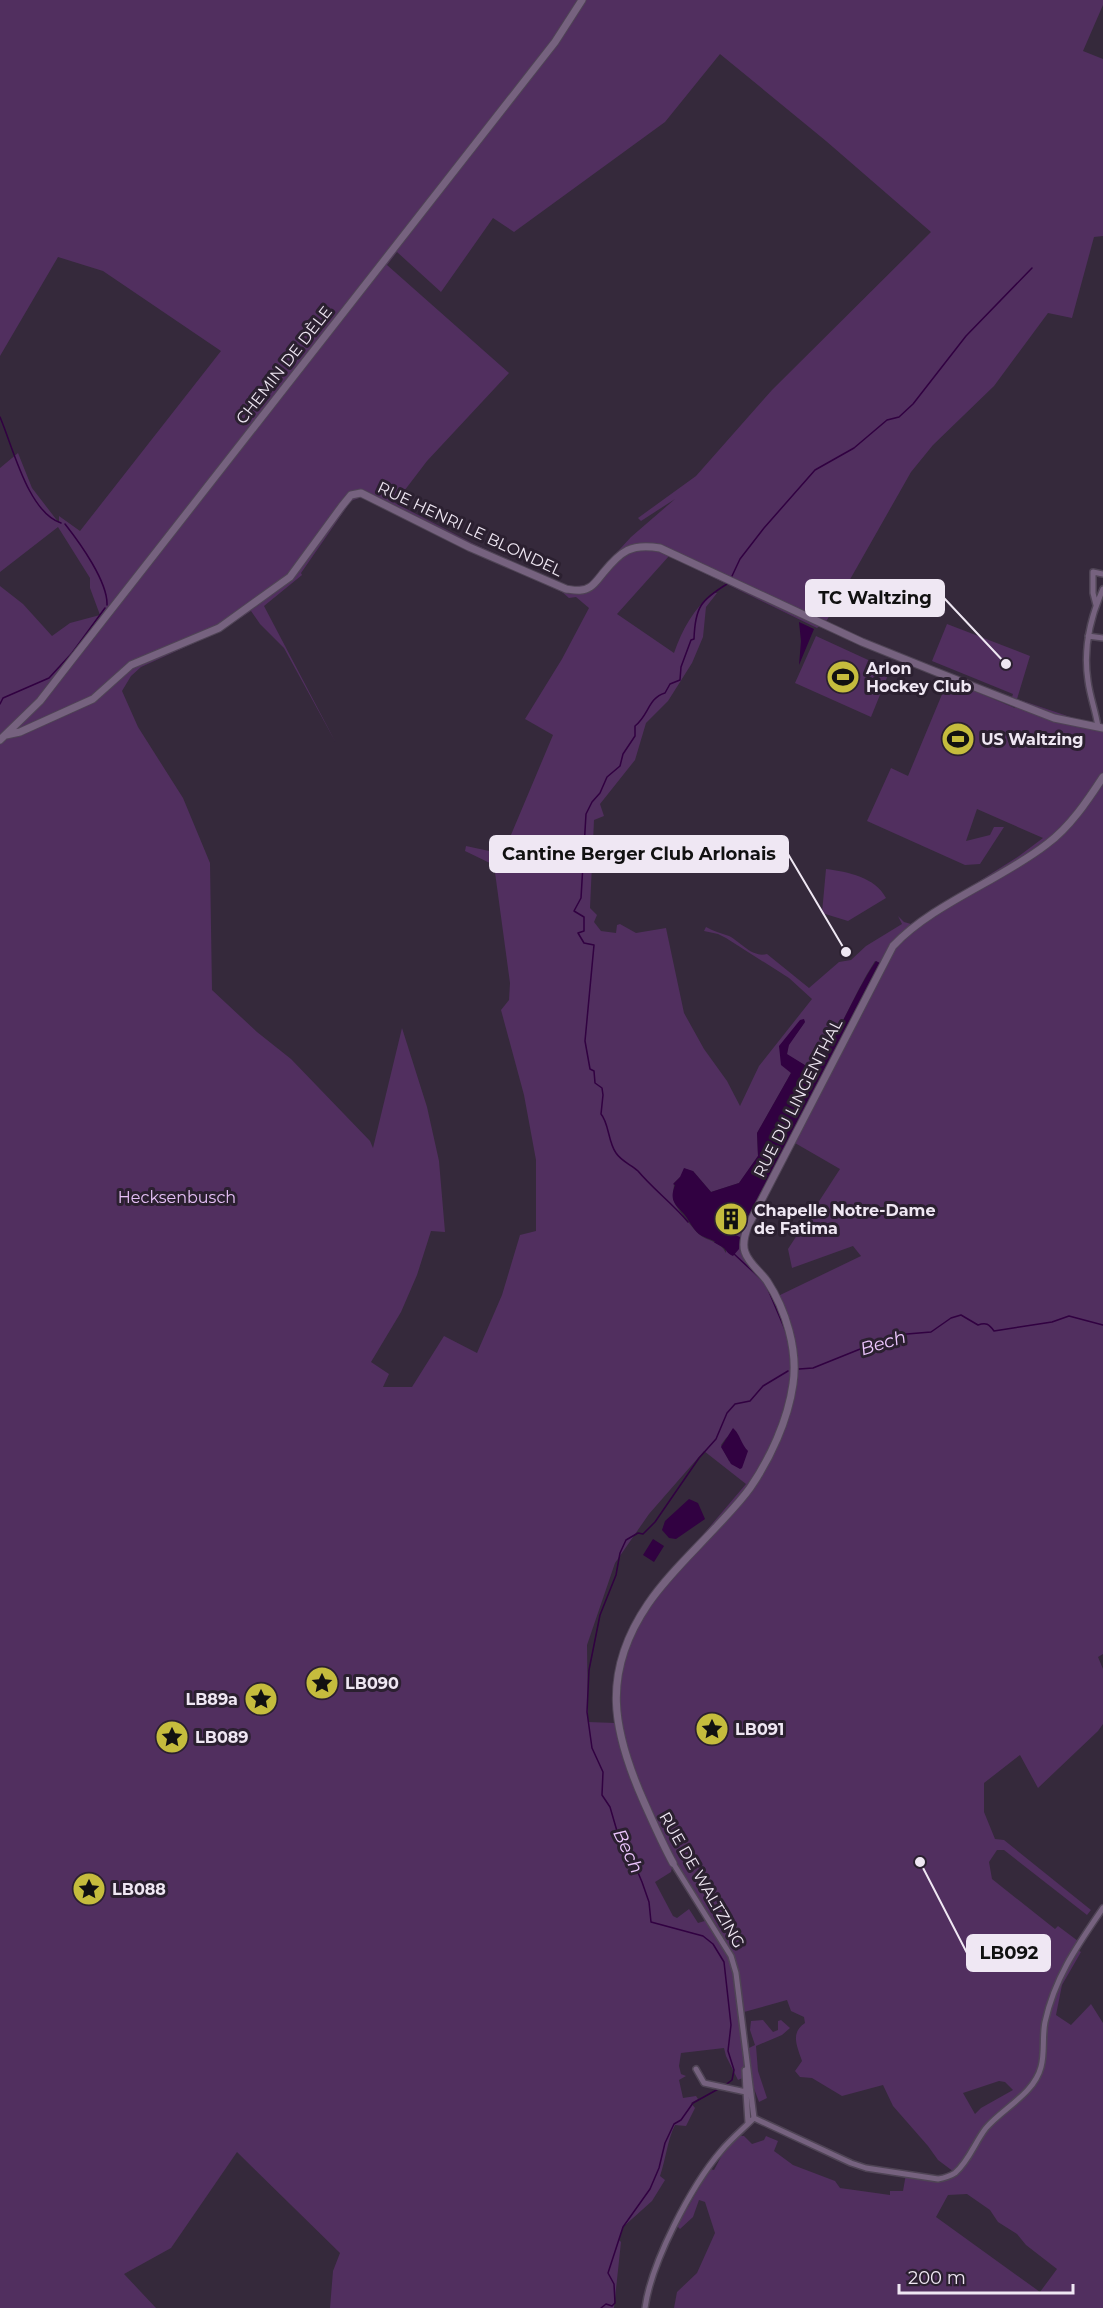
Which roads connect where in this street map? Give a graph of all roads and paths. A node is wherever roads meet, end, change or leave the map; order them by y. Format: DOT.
graph roads {
  1 [pos="582,0"];
  2 [pos="1103,574"];
  3 [pos="1103,589"];
  4 [pos="1096,605"];
  5 [pos="1088,636"];
  6 [pos="1103,638"];
  7 [pos="1101,728"];
  8 [pos="3,737"];
  9 [pos="1103,777"];
  10 [pos="618,1723"];
  11 [pos="674,1863"];
  12 [pos="1103,1908"];
  13 [pos="746,2055"];
  14 [pos="696,2069"];
  15 [pos="746,2092"];
  16 [pos="754,2118"];
  17 [pos="748,2123"];
  18 [pos="645,2308"];
  1 -- 8 [label="street, CHEMIN DE DÈLE"];
  2 -- 4 [label="street"];
  3 -- 4 [label="street"];
  4 -- 5 [label="street"];
  5 -- 6 [label="street"];
  5 -- 7 [label="street"];
  7 -- 8 [label="street, RUE HENRI LE BLONDEL"];
  9 -- 10 [label="street, RUE DU LINGENTHAL"];
  10 -- 11 [label="street, RUE DE WALTZING"];
  11 -- 13 [label="street, RUE DE WALTZING"];
  12 -- 16 [label="street"];
  13 -- 15 [label="street"];
  13 -- 16 [label="street, RUE DE WALTZING"];
  14 -- 15 [label="street"];
  15 -- 17 [label="street"];
  16 -- 17 [label="street"];
  17 -- 18 [label="street"];
}
